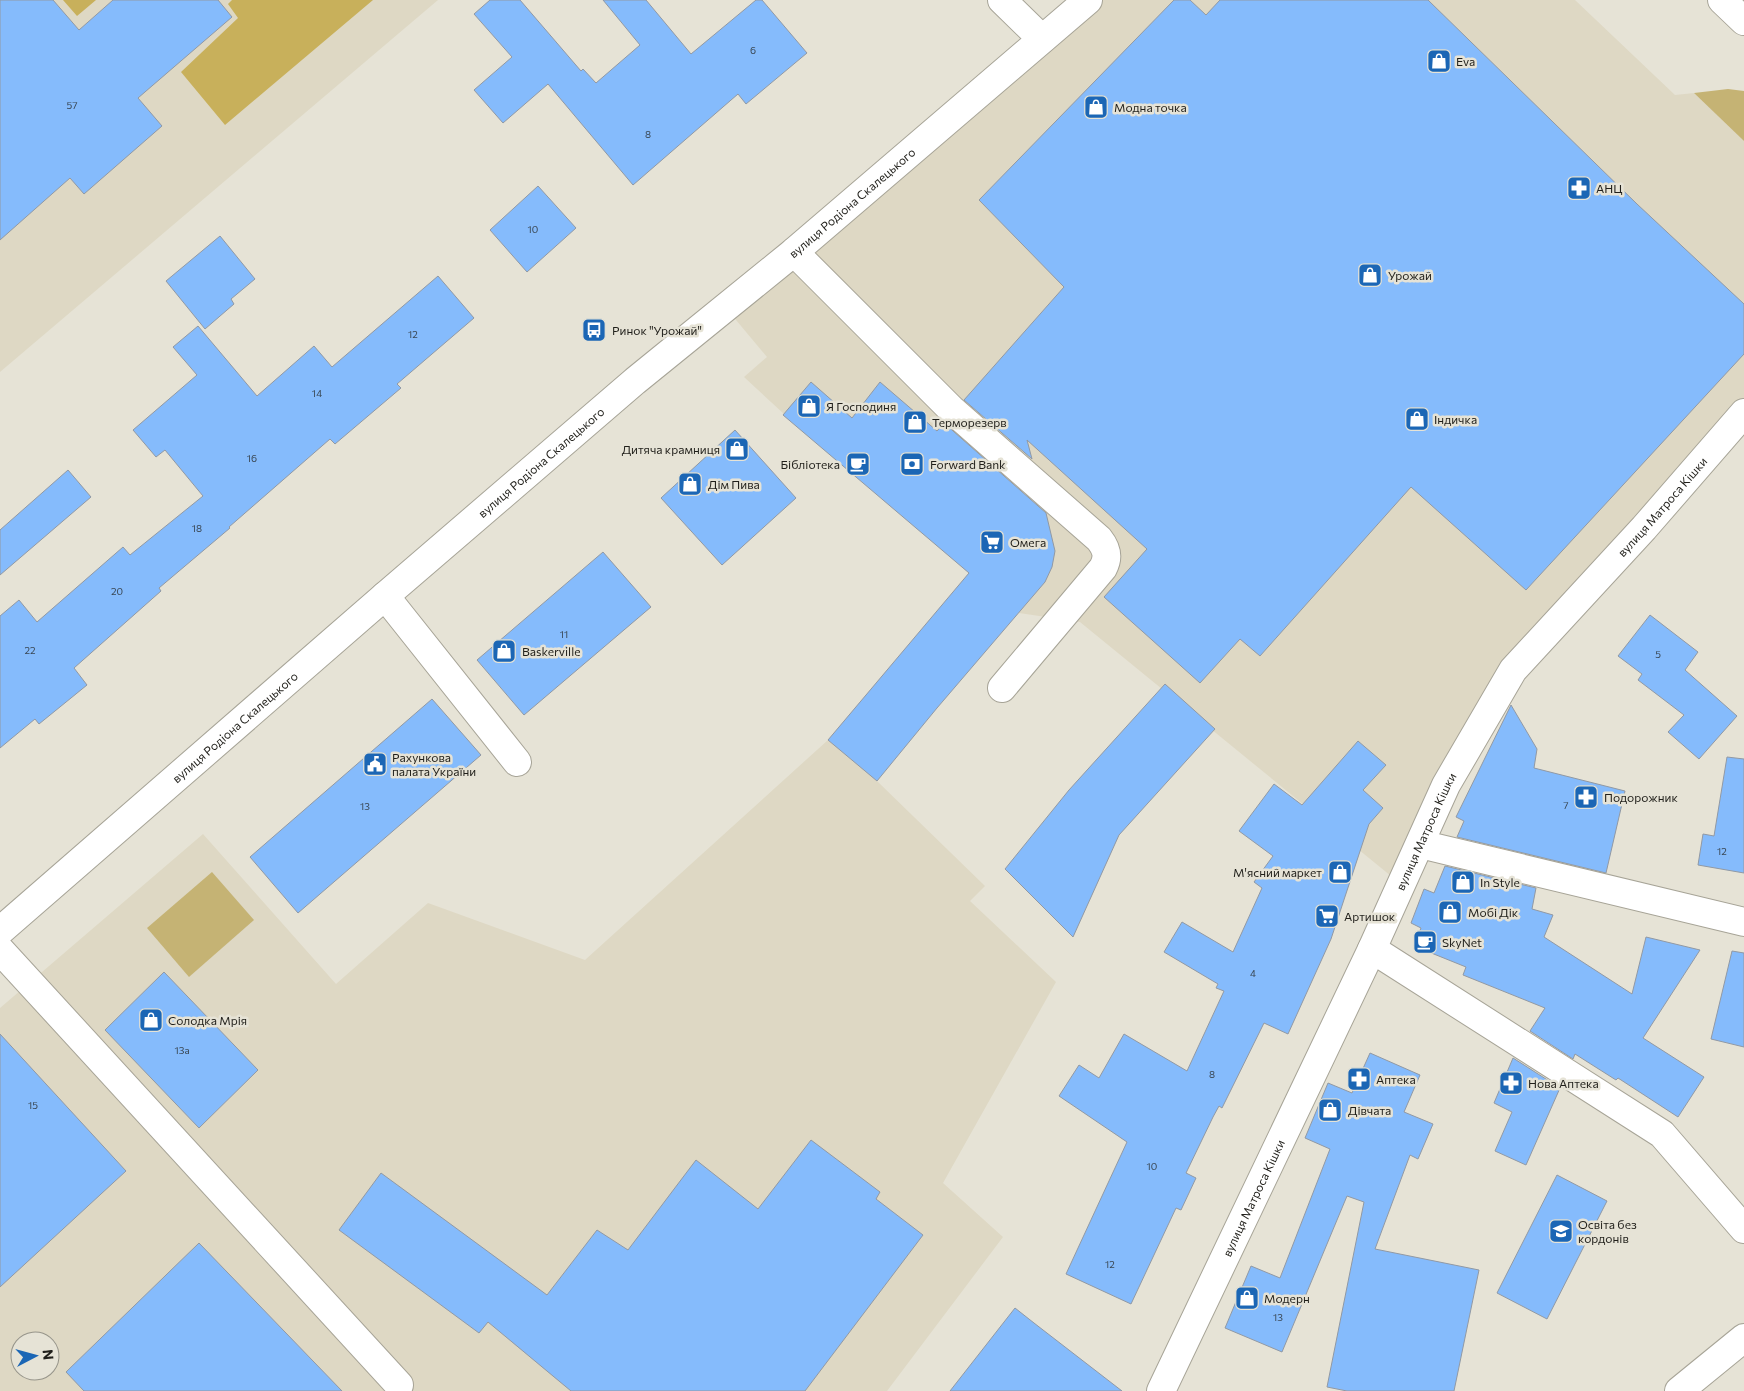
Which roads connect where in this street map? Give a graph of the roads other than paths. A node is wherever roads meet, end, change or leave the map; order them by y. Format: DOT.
graph roads {
  1 [pos="1002,0"];
  2 [pos="1088,0"];
  3 [pos="1722,0"];
  4 [pos="1744,21"];
  5 [pos="1042,39"];
  6 [pos="794,252"];
  7 [pos="1744,413"];
  8 [pos="384,596"];
  9 [pos="1002,688"];
  10 [pos="517,762"];
  11 [pos="1420,844"];
  12 [pos="1744,922"];
  13 [pos="0,931"];
  14 [pos="1372,949"];
  15 [pos="0,950"];
  16 [pos="1744,1229"];
  17 [pos="1744,1338"];
  18 [pos="399,1385"];
  19 [pos="1161,1391"];
  20 [pos="1679,1391"];
  1 -- 5 [label="main road"];
  2 -- 5 [label="main road, вулиця Родіона Скалецького"];
  3 -- 4 [label="main road"];
  5 -- 6 [label="main road, вулиця Родіона Скалецького"];
  6 -- 8 [label="main road, вулиця Родіона Скалецького"];
  6 -- 9 [label="main road"];
  7 -- 11 [label="main road, вулиця Матроса Кішки"];
  8 -- 10 [label="main road"];
  8 -- 13 [label="main road, вулиця Родіона Скалецького"];
  11 -- 12 [label="main road"];
  11 -- 14 [label="main road, вулиця Матроса Кішки"];
  14 -- 16 [label="main road"];
  14 -- 19 [label="main road, вулиця Матроса Кішки"];
  15 -- 18 [label="main road"];
  17 -- 20 [label="main road"];
}
